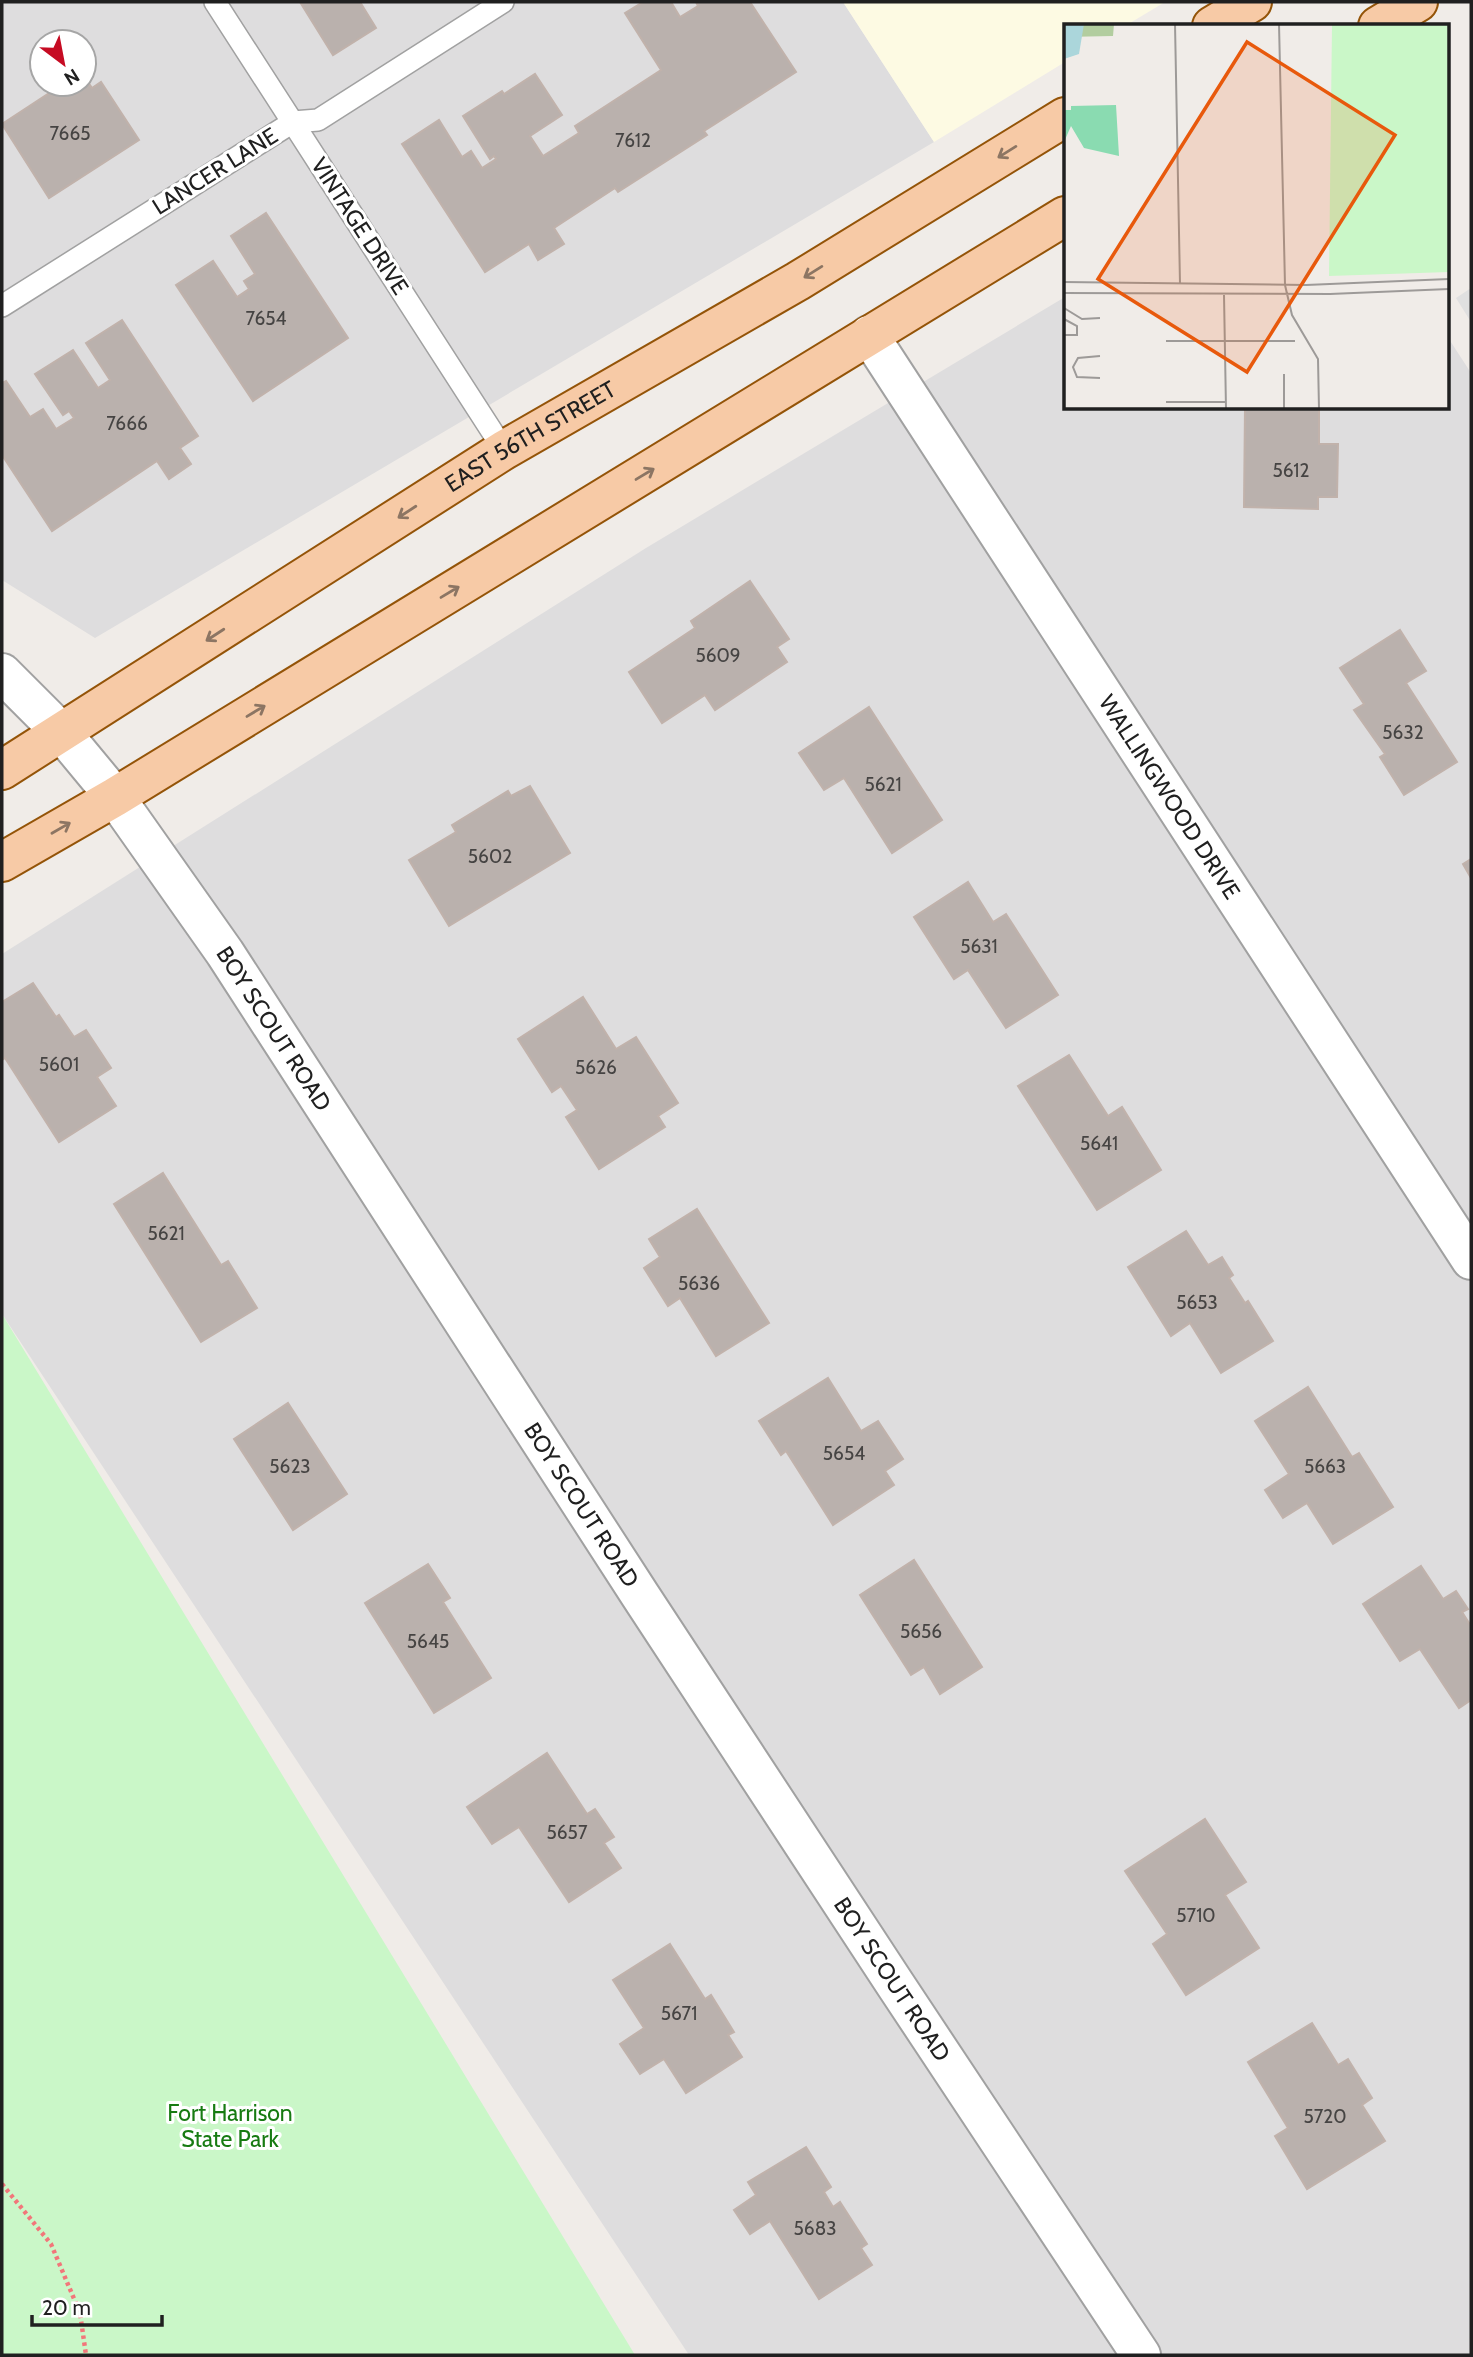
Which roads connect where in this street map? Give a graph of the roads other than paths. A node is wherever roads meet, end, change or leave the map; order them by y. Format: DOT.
graph roads {
  1 [pos="215,2"];
  2 [pos="503,2"];
  3 [pos="1252,2"];
  4 [pos="1418,2"];
  5 [pos="1215,24"];
  6 [pos="1381,24"];
  7 [pos="1064,118"];
  8 [pos="293,122"];
  9 [pos="1064,217"];
  10 [pos="2,306"];
  11 [pos="869,335"];
  12 [pos="504,450"];
  13 [pos="2,673"];
  14 [pos="62,733"];
  15 [pos="2,770"];
  16 [pos="115,797"];
  17 [pos="2,862"];
  18 [pos="1471,1260"];
  19 [pos="1141,2355"];
  1 -- 8 [label="lane, VINTAGE DRIVE"];
  2 -- 8 [label="lane, LANCER LANE"];
  3 -- 5 [label="main road"];
  4 -- 6 [label="main road"];
  7 -- 12 [label="main road, EAST 56TH STREET, one-way"];
  8 -- 10 [label="lane, LANCER LANE"];
  8 -- 12 [label="lane, VINTAGE DRIVE"];
  9 -- 11 [label="main road"];
  16 -- 11 [label="main road, one-way"];
  11 -- 18 [label="street, WALLINGWOOD DRIVE"];
  12 -- 14 [label="main road, EAST 56TH STREET, one-way"];
  13 -- 14 [label="street, BOY SCOUT ROAD"];
  14 -- 15 [label="main road, EAST 56TH STREET"];
  14 -- 16 [label="street, BOY SCOUT ROAD"];
  17 -- 16 [label="main road, one-way"];
  16 -- 19 [label="street, BOY SCOUT ROAD"];
}
